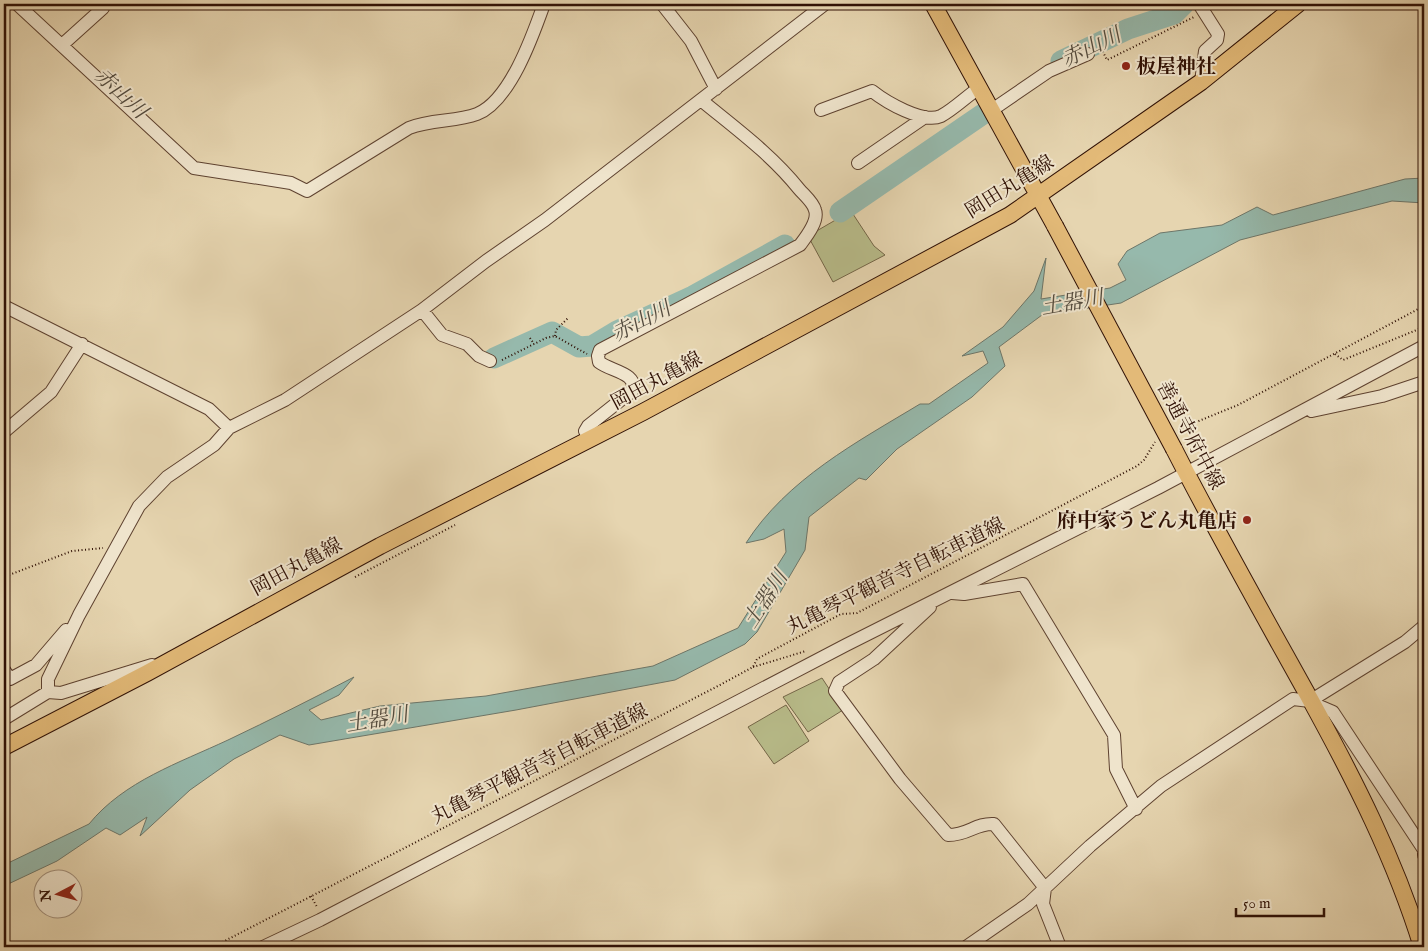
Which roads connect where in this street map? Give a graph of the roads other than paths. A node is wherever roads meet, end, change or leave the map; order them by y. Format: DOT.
graph roads {
  1 [pos="17,4"];
  2 [pos="100,4"];
  3 [pos="544,4"];
  4 [pos="662,4"];
  5 [pos="825,4"];
  6 [pos="933,4"];
  7 [pos="1298,4"];
  8 [pos="1202,8"];
  9 [pos="64,44"];
  10 [pos="1088,54"];
  11 [pos="1201,82"];
  12 [pos="979,88"];
  13 [pos="716,89"];
  14 [pos="701,100"];
  15 [pos="822,110"];
  16 [pos="992,110"];
  17 [pos="924,117"];
  18 [pos="858,163"];
  19 [pos="1038,195"];
  20 [pos="4,306"];
  21 [pos="422,310"];
  22 [pos="82,344"];
  23 [pos="1424,346"];
  24 [pos="490,361"];
  25 [pos="1424,382"];
  26 [pos="1310,406"];
  27 [pos="229,428"];
  28 [pos="4,432"];
  29 [pos="589,438"];
  30 [pos="1186,472"];
  31 [pos="946,595"];
  32 [pos="79,615"];
  33 [pos="1424,626"];
  34 [pos="174,657"];
  35 [pos="4,670"];
  36 [pos="48,692"];
  37 [pos="1311,702"];
  38 [pos="4,719"];
  39 [pos="4,747"];
  40 [pos="1136,809"];
  41 [pos="1424,852"];
  42 [pos="1045,888"];
  43 [pos="263,947"];
  44 [pos="966,947"];
  45 [pos="1060,947"];
  46 [pos="1422,947"];
  1 -- 9 [label="street"];
  2 -- 9 [label="street"];
  3 -- 9 [label="street"];
  4 -- 13 [label="street"];
  5 -- 13 [label="street"];
  6 -- 12 [label="main road, 善通寺府中線"];
  7 -- 11 [label="main road, 岡田丸亀線"];
  8 -- 11 [label="street"];
  10 -- 16 [label="street"];
  11 -- 19 [label="main road, 岡田丸亀線"];
  12 -- 16 [label="main road, 善通寺府中線"];
  12 -- 17 [label="street"];
  13 -- 14 [label="street"];
  14 -- 21 [label="street"];
  14 -- 29 [label="street"];
  15 -- 17 [label="street"];
  16 -- 19 [label="main road, 善通寺府中線"];
  17 -- 18 [label="street"];
  19 -- 29 [label="main road, 岡田丸亀線"];
  19 -- 30 [label="main road, 善通寺府中線, bridge"];
  20 -- 22 [label="street"];
  21 -- 24 [label="street"];
  21 -- 27 [label="street"];
  22 -- 27 [label="street"];
  22 -- 28 [label="street"];
  23 -- 26 [label="street"];
  25 -- 26 [label="street"];
  26 -- 30 [label="street"];
  27 -- 32 [label="street"];
  29 -- 34 [label="main road, 岡田丸亀線"];
  30 -- 31 [label="street"];
  30 -- 37 [label="main road, 善通寺府中線"];
  31 -- 40 [label="street"];
  31 -- 42 [label="street"];
  31 -- 43 [label="street"];
  32 -- 35 [label="street"];
  32 -- 36 [label="street"];
  33 -- 37 [label="street"];
  34 -- 36 [label="street"];
  34 -- 39 [label="main road, 岡田丸亀線"];
  36 -- 38 [label="street"];
  37 -- 40 [label="street"];
  37 -- 41 [label="street"];
  37 -- 46 [label="main road, 善通寺府中線"];
  40 -- 42 [label="street"];
  42 -- 44 [label="street"];
  42 -- 45 [label="street"];
}
